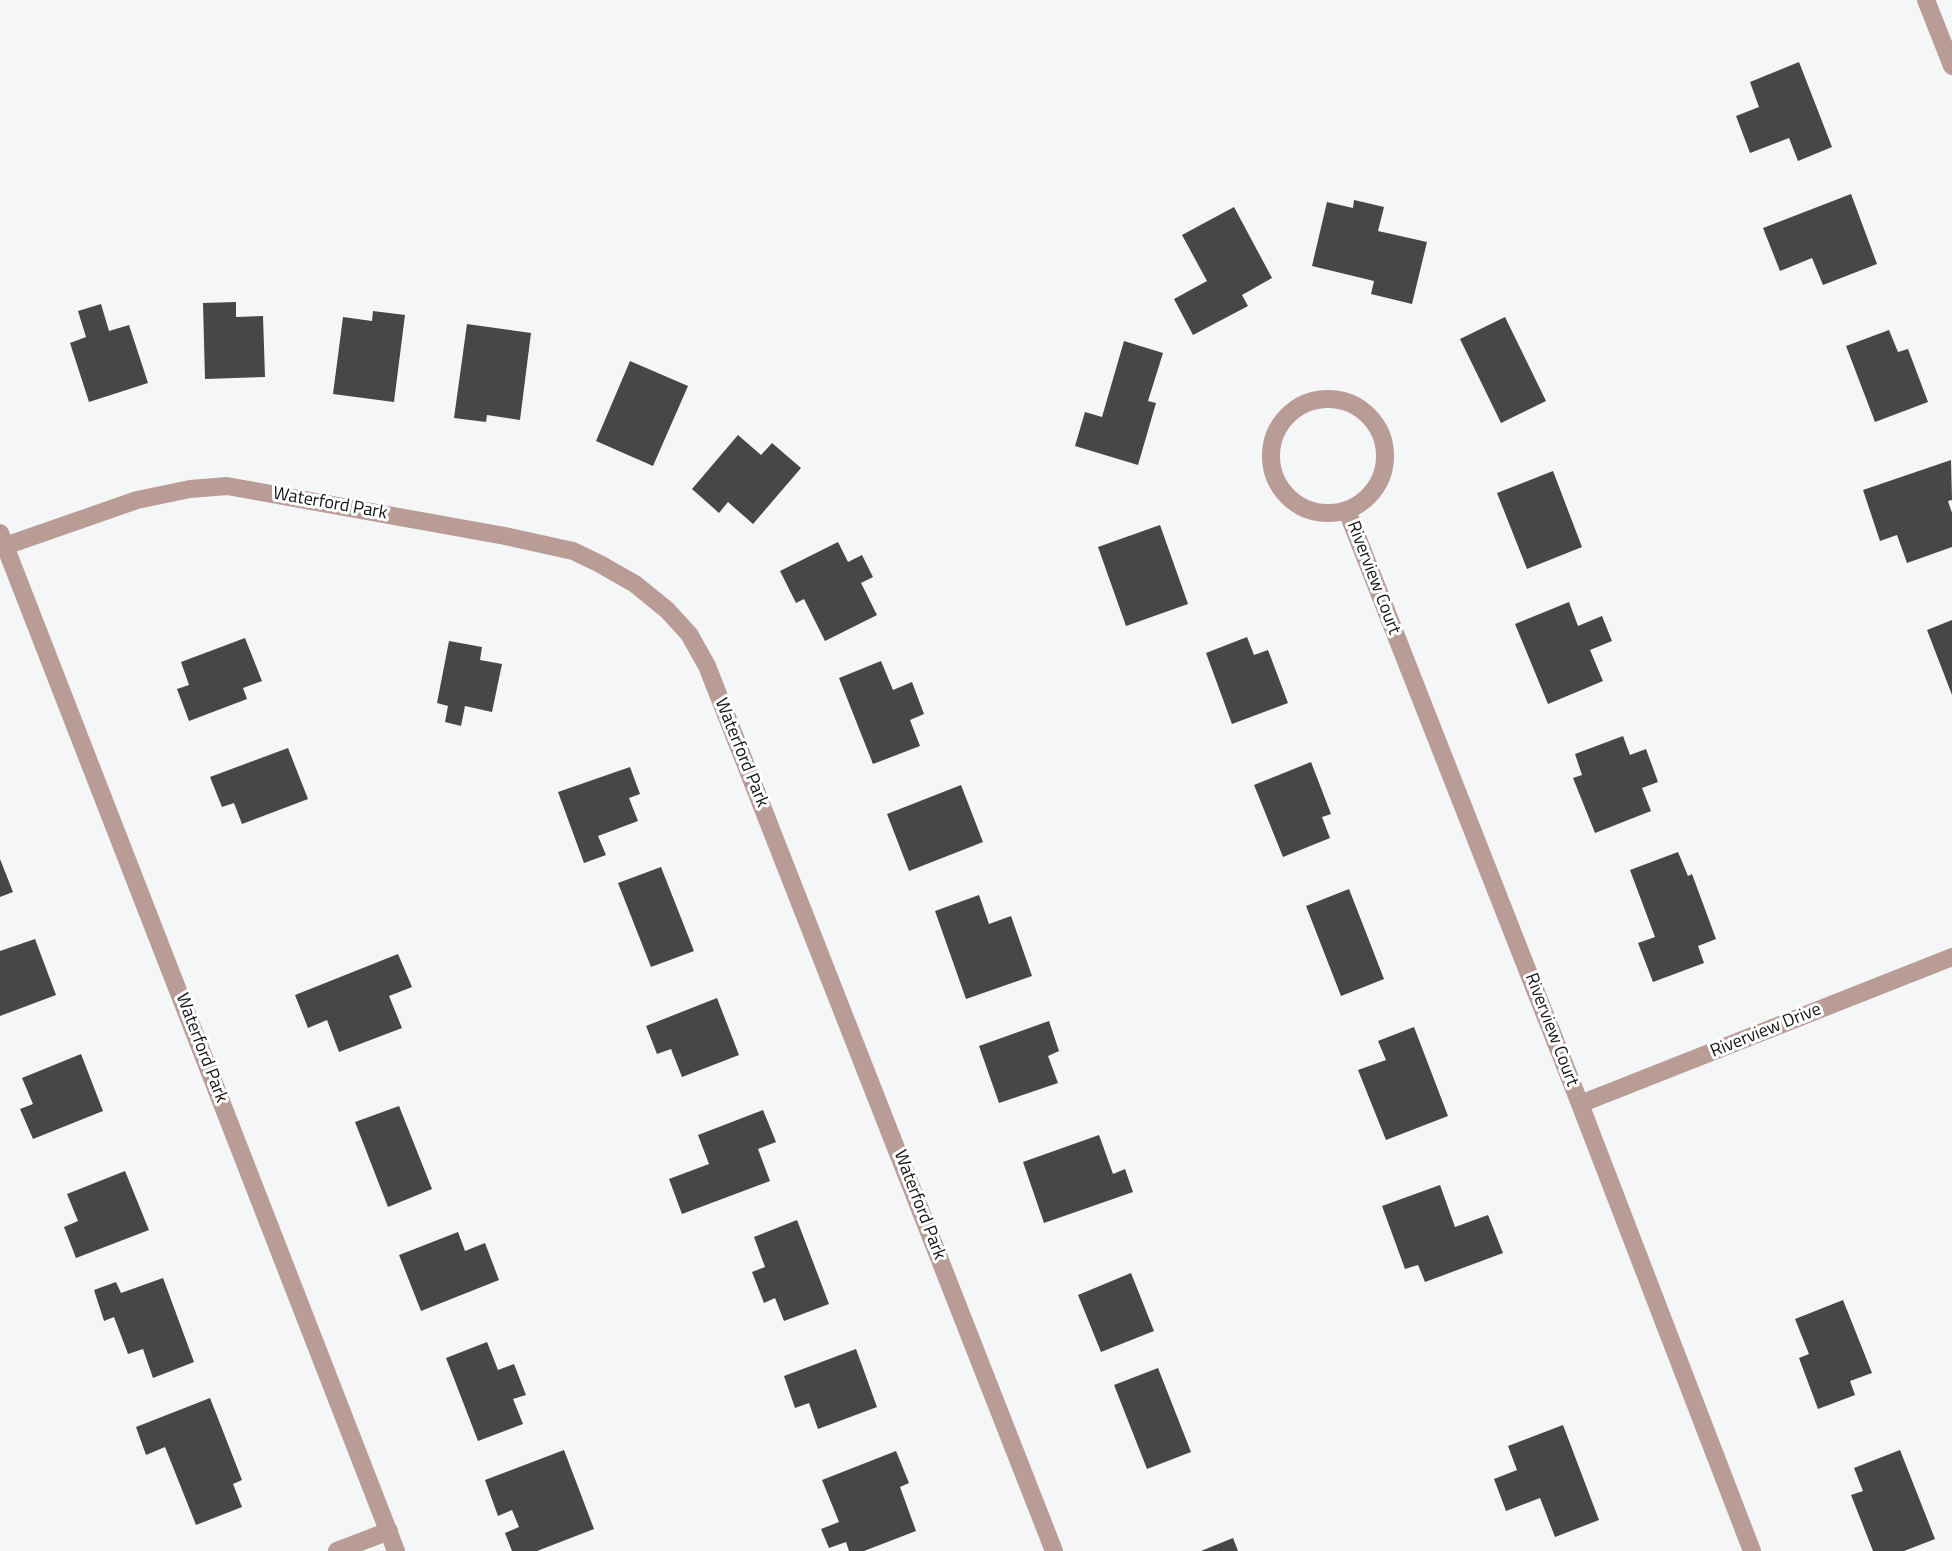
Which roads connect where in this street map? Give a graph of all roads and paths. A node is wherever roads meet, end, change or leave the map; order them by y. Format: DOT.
graph roads {
  1 [pos="1926,0"];
  2 [pos="1952,66"];
  3 [pos="1347,511"];
  4 [pos="2,540"];
  5 [pos="1952,957"];
  6 [pos="1580,1104"];
  7 [pos="389,1531"];
  8 [pos="337,1551"];
  9 [pos="396,1551"];
  10 [pos="1054,1551"];
  11 [pos="1752,1551"];
  1 -- 2 [label="street"];
  3 -- 3 [label="street, Riverview Court"];
  3 -- 6 [label="street, Riverview Court"];
  4 -- 7 [label="street, Waterford Park"];
  4 -- 10 [label="street, Waterford Park"];
  5 -- 6 [label="street, Riverview Drive"];
  6 -- 11 [label="street, Riverview Court"];
  7 -- 8 [label="street"];
  7 -- 9 [label="street, Waterford Park"];
}
